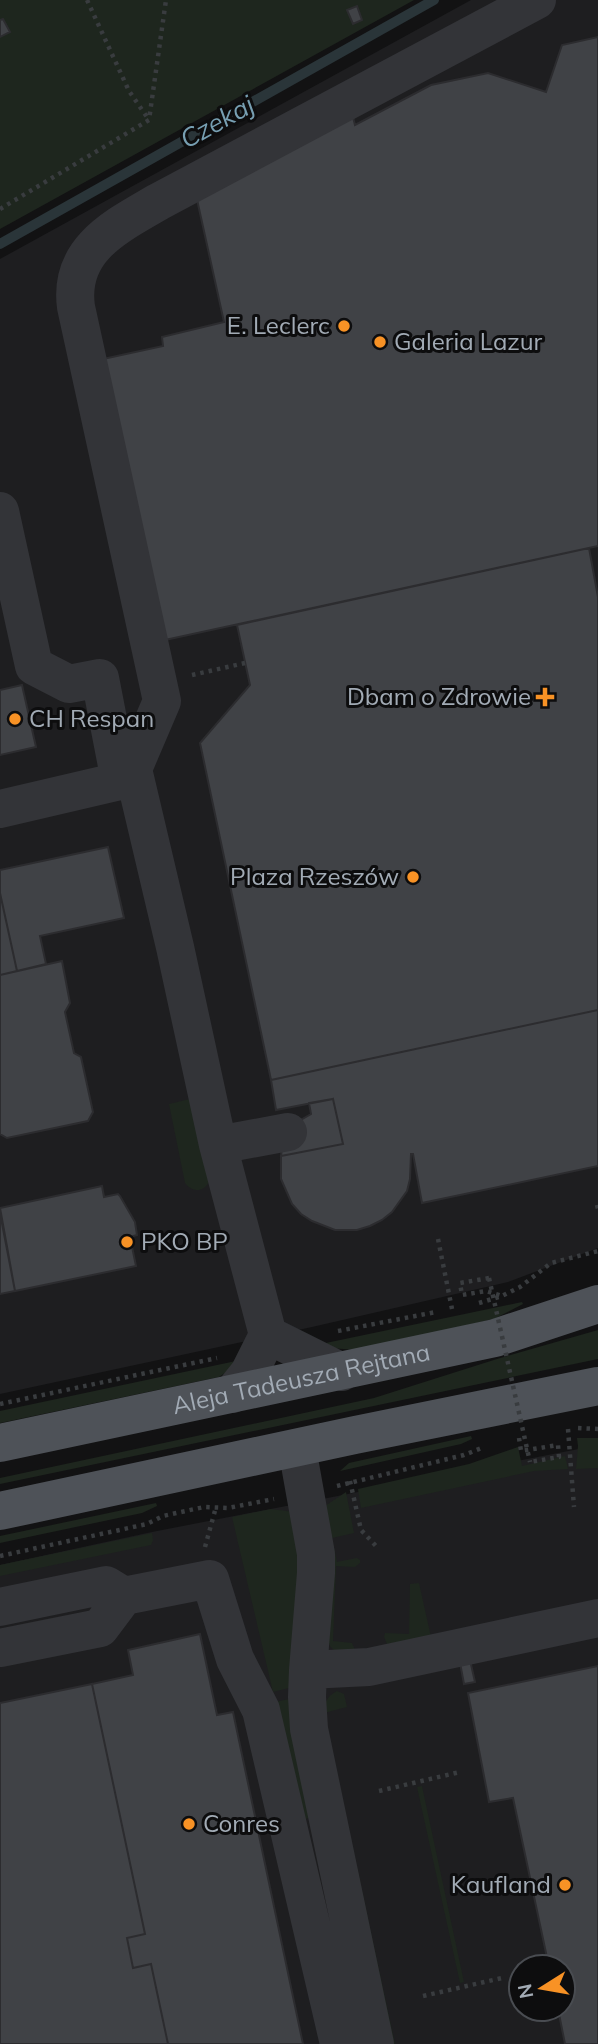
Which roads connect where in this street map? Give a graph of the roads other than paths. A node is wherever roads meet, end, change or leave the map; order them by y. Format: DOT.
graph roads {
  1 [pos="537,0"];
  2 [pos="0,511"];
  3 [pos="126,775"];
  4 [pos="0,809"];
  5 [pos="288,1132"];
  6 [pos="218,1145"];
  7 [pos="598,1304"];
  8 [pos="268,1335"];
  9 [pos="342,1372"];
  10 [pos="598,1386"];
  11 [pos="232,1394"];
  12 [pos="0,1443"];
  13 [pos="297,1448"];
  14 [pos="0,1511"];
  15 [pos="124,1596"];
  16 [pos="0,1607"];
  17 [pos="598,1618"];
  18 [pos="0,1648"];
  19 [pos="308,1670"];
  20 [pos="339,2044"];
  21 [pos="375,2044"];
  1 -- 3 [label="street"];
  2 -- 3 [label="street"];
  3 -- 4 [label="street"];
  3 -- 6 [label="street"];
  5 -- 6 [label="street"];
  6 -- 8 [label="street"];
  7 -- 9 [label="main road, Aleja Tadeusza Rejtana"];
  8 -- 9 [label="street"];
  8 -- 11 [label="street"];
  9 -- 11 [label="main road, Aleja Tadeusza Rejtana"];
  10 -- 13 [label="main road"];
  11 -- 12 [label="main road, Aleja Tadeusza Rejtana"];
  13 -- 14 [label="main road"];
  13 -- 19 [label="street"];
  15 -- 16 [label="street"];
  15 -- 18 [label="street"];
  15 -- 20 [label="street"];
  17 -- 19 [label="street"];
  19 -- 21 [label="street"];
}
